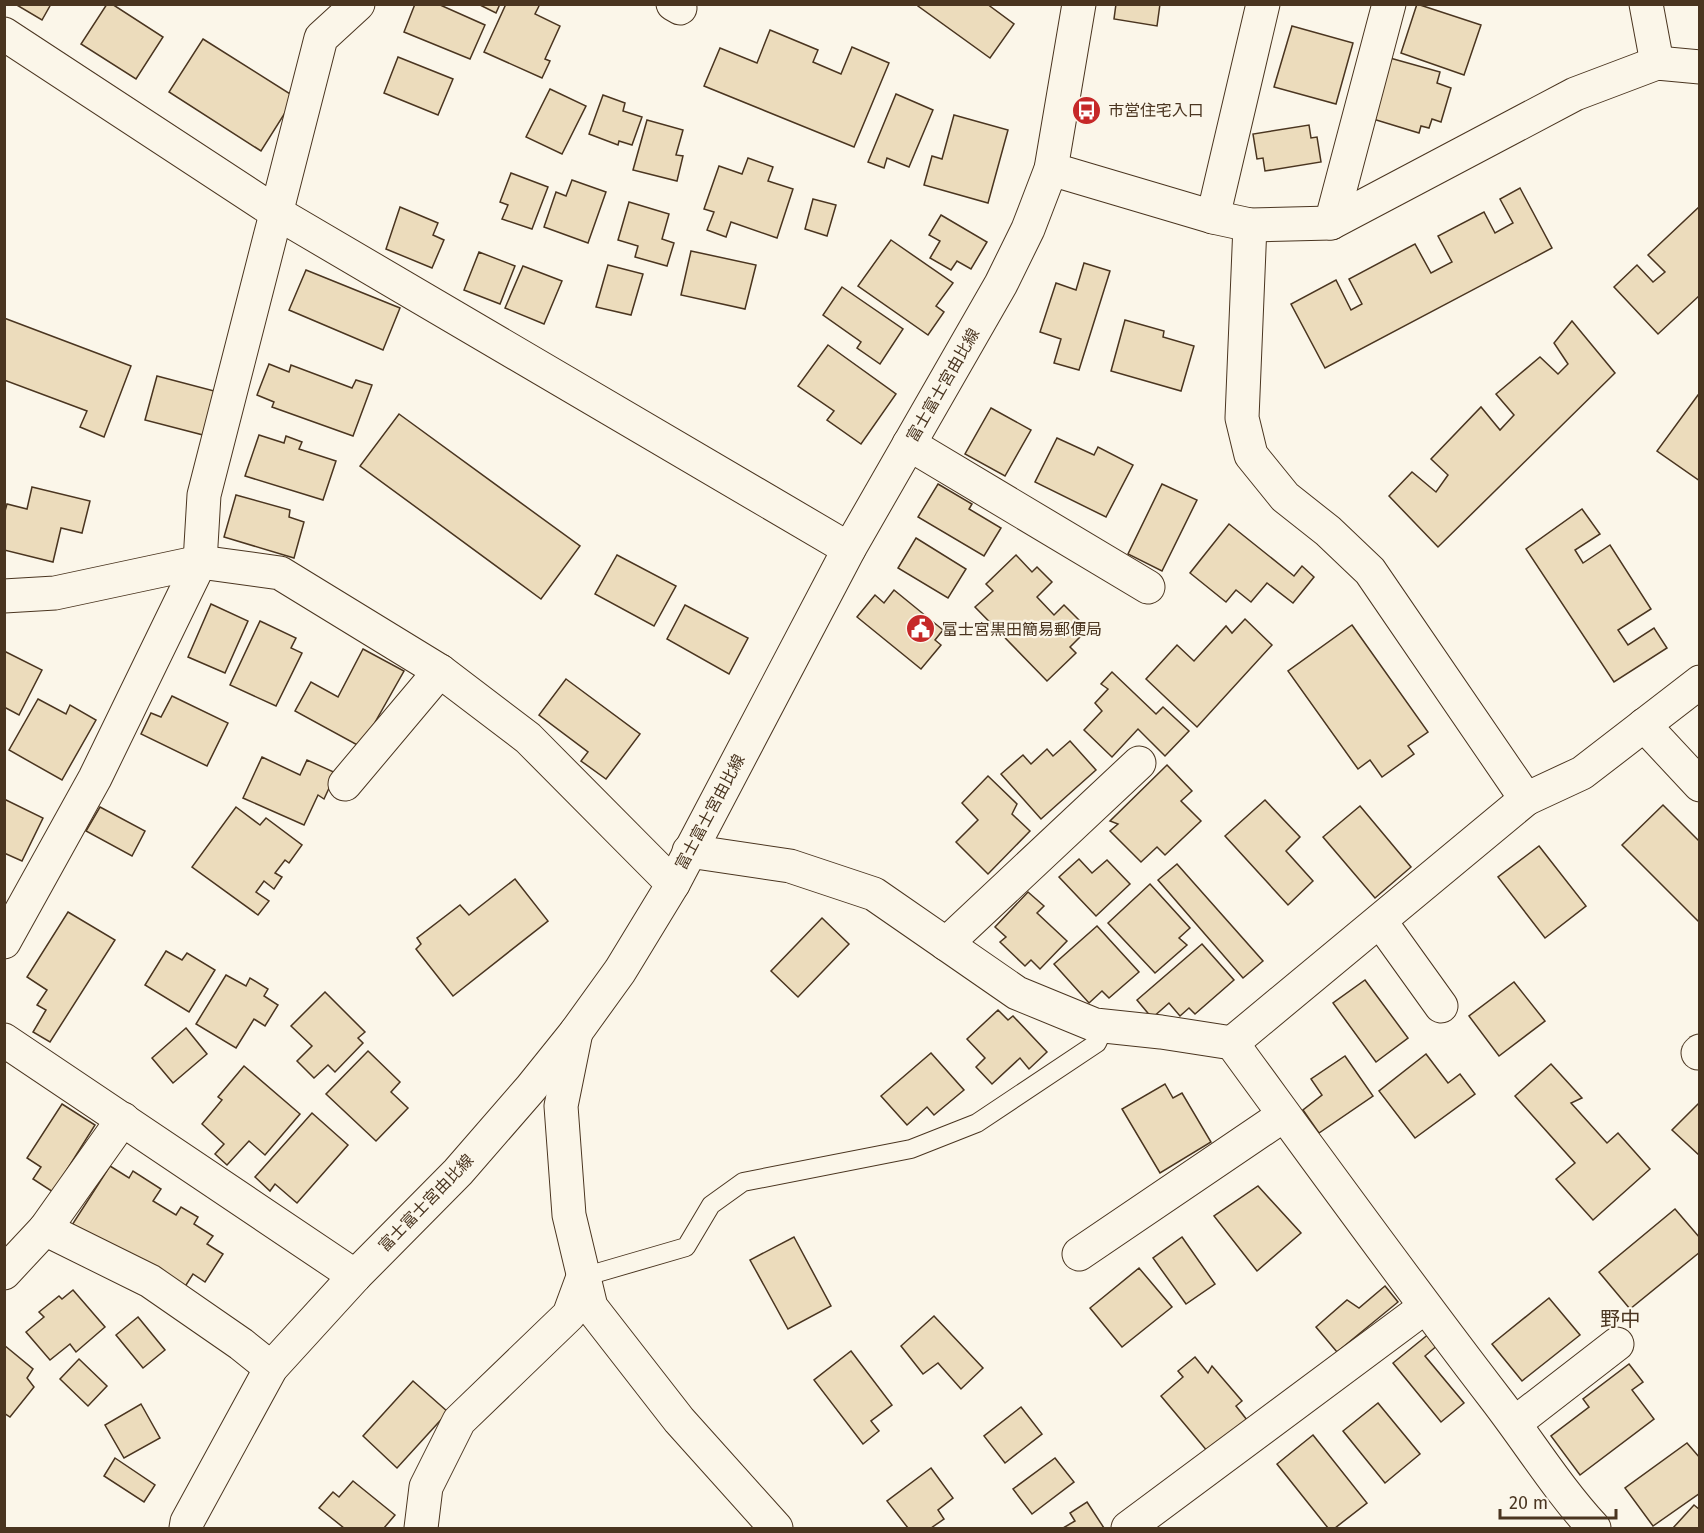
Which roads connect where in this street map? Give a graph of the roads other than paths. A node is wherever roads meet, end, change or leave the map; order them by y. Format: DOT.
graph roads {
  1 [pos="1079,4"];
  2 [pos="1263,4"];
  3 [pos="1389,4"];
  4 [pos="1646,4"];
  5 [pos="356,5"];
  6 [pos="4,34"];
  7 [pos="1657,63"];
  8 [pos="1700,67"];
  9 [pos="1051,170"];
  10 [pos="277,213"];
  11 [pos="1213,217"];
  12 [pos="1331,223"];
  13 [pos="1250,225"];
  14 [pos="909,444"];
  15 [pos="849,549"];
  16 [pos="200,562"];
  17 [pos="1148,587"];
  18 [pos="4,596"];
  19 [pos="440,671"];
  20 [pos="1700,682"];
  21 [pos="1644,725"];
  22 [pos="1139,763"];
  23 [pos="345,784"];
  24 [pos="1700,784"];
  25 [pos="1526,799"];
  26 [pos="689,851"];
  27 [pos="673,884"];
  28 [pos="1380,921"];
  29 [pos="4,942"];
  30 [pos="946,944"];
  31 [pos="1442,1006"];
  32 [pos="1105,1026"];
  33 [pos="576,1032"];
  34 [pos="4,1040"];
  35 [pos="1232,1043"];
  36 [pos="1284,1114"];
  37 [pos="123,1119"];
  38 [pos="45,1229"];
  39 [pos="1079,1254"];
  40 [pos="4,1273"];
  41 [pos="355,1275"];
  42 [pos="583,1276"];
  43 [pos="1425,1307"];
  44 [pos="1617,1344"];
  45 [pos="271,1368"];
  46 [pos="1515,1423"];
  47 [pos="186,1528"];
  48 [pos="421,1528"];
  49 [pos="776,1528"];
  50 [pos="1128,1528"];
  51 [pos="1594,1528"];
  1 -- 9 [label="street, 富士富士宮由比線"];
  2 -- 11 [label="street"];
  3 -- 12 [label="street"];
  4 -- 7 [label="street"];
  5 -- 10 [label="street"];
  6 -- 10 [label="street"];
  7 -- 8 [label="street"];
  7 -- 12 [label="street"];
  9 -- 11 [label="street"];
  9 -- 14 [label="street, 富士富士宮由比線"];
  10 -- 15 [label="street"];
  10 -- 16 [label="street"];
  11 -- 13 [label="street"];
  12 -- 13 [label="street"];
  13 -- 25 [label="street"];
  14 -- 15 [label="street, 富士富士宮由比線"];
  14 -- 17 [label="street"];
  15 -- 26 [label="street, 富士富士宮由比線"];
  16 -- 18 [label="street"];
  16 -- 19 [label="street"];
  16 -- 29 [label="street"];
  19 -- 23 [label="street"];
  19 -- 27 [label="street"];
  20 -- 21 [label="street"];
  21 -- 24 [label="street"];
  21 -- 25 [label="street"];
  22 -- 30 [label="street"];
  25 -- 28 [label="street"];
  26 -- 27 [label="street, 富士富士宮由比線"];
  26 -- 30 [label="street"];
  27 -- 33 [label="street, 富士富士宮由比線"];
  28 -- 31 [label="street"];
  28 -- 35 [label="street"];
  30 -- 32 [label="street"];
  32 -- 35 [label="street"];
  32 -- 42 [label="lane"];
  33 -- 41 [label="street, 富士富士宮由比線"];
  33 -- 42 [label="street"];
  34 -- 37 [label="street"];
  35 -- 36 [label="street"];
  36 -- 39 [label="street"];
  36 -- 43 [label="street"];
  37 -- 38 [label="street"];
  37 -- 41 [label="street"];
  38 -- 40 [label="street"];
  38 -- 45 [label="street"];
  41 -- 45 [label="street, 富士富士宮由比線"];
  42 -- 48 [label="street"];
  42 -- 49 [label="street"];
  43 -- 46 [label="street"];
  43 -- 50 [label="street"];
  44 -- 46 [label="street"];
  45 -- 47 [label="street, 富士富士宮由比線"];
  46 -- 51 [label="street"];
}
